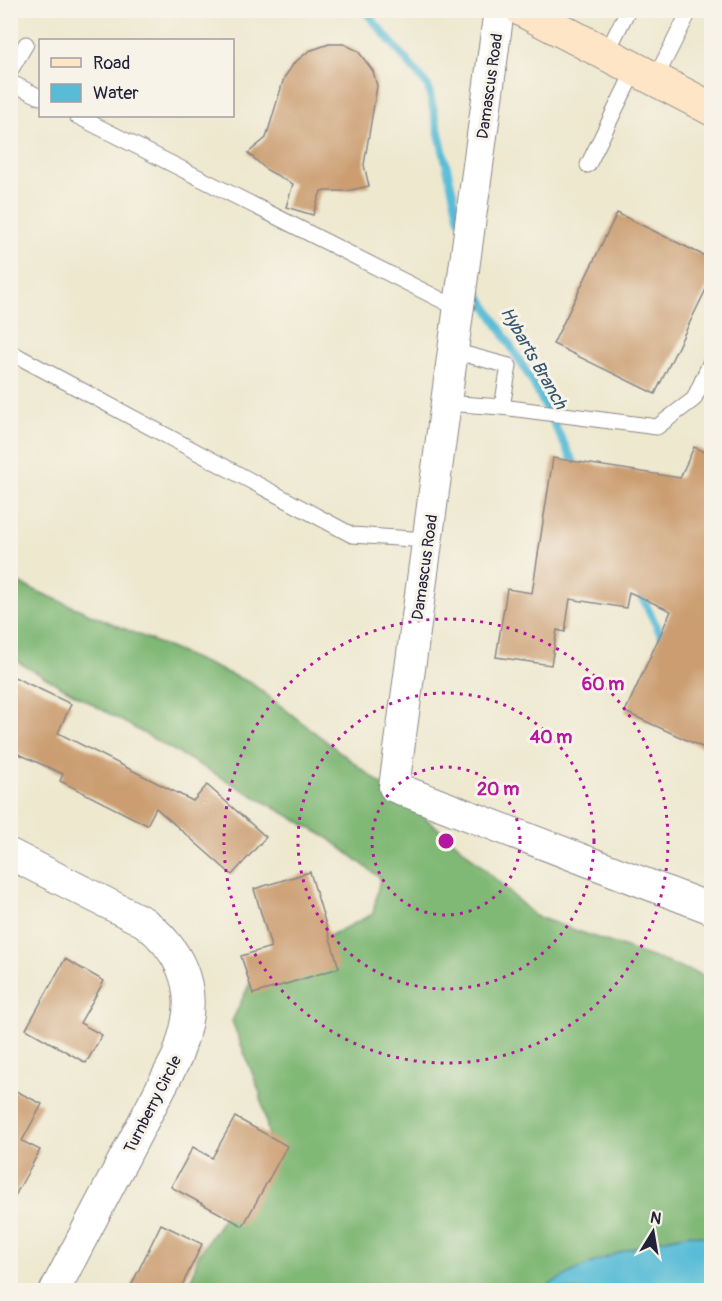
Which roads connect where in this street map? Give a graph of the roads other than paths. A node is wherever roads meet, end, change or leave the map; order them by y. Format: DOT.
graph roads {
  1 [pos="499,10"];
  2 [pos="522,10"];
  3 [pos="628,10"];
  4 [pos="690,10"];
  5 [pos="26,44"];
  6 [pos="606,54"];
  7 [pos="10,71"];
  8 [pos="645,74"];
  9 [pos="10,82"];
  10 [pos="39,96"];
  11 [pos="711,109"];
  12 [pos="79,117"];
  13 [pos="588,165"];
  14 [pos="459,309"];
  15 [pos="453,351"];
  16 [pos="10,352"];
  17 [pos="711,359"];
  18 [pos="446,403"];
  19 [pos="502,407"];
  20 [pos="428,540"];
  21 [pos="10,854"];
  22 [pos="711,909"];
  23 [pos="55,1290"];
  1 -- 14 [label="street, Damascus Road"];
  2 -- 6 [label="main road"];
  3 -- 6 [label="lane"];
  4 -- 8 [label="lane"];
  5 -- 7 [label="lane"];
  6 -- 8 [label="main road"];
  8 -- 11 [label="main road"];
  8 -- 13 [label="lane"];
  9 -- 10 [label="lane"];
  12 -- 14 [label="lane"];
  14 -- 15 [label="street, Damascus Road"];
  15 -- 18 [label="street, Damascus Road"];
  15 -- 19 [label="lane"];
  16 -- 20 [label="lane"];
  17 -- 19 [label="lane"];
  18 -- 19 [label="lane"];
  18 -- 20 [label="street, Damascus Road"];
  20 -- 22 [label="street, Damascus Road"];
  21 -- 23 [label="street, Turnberry Circle"];
}
